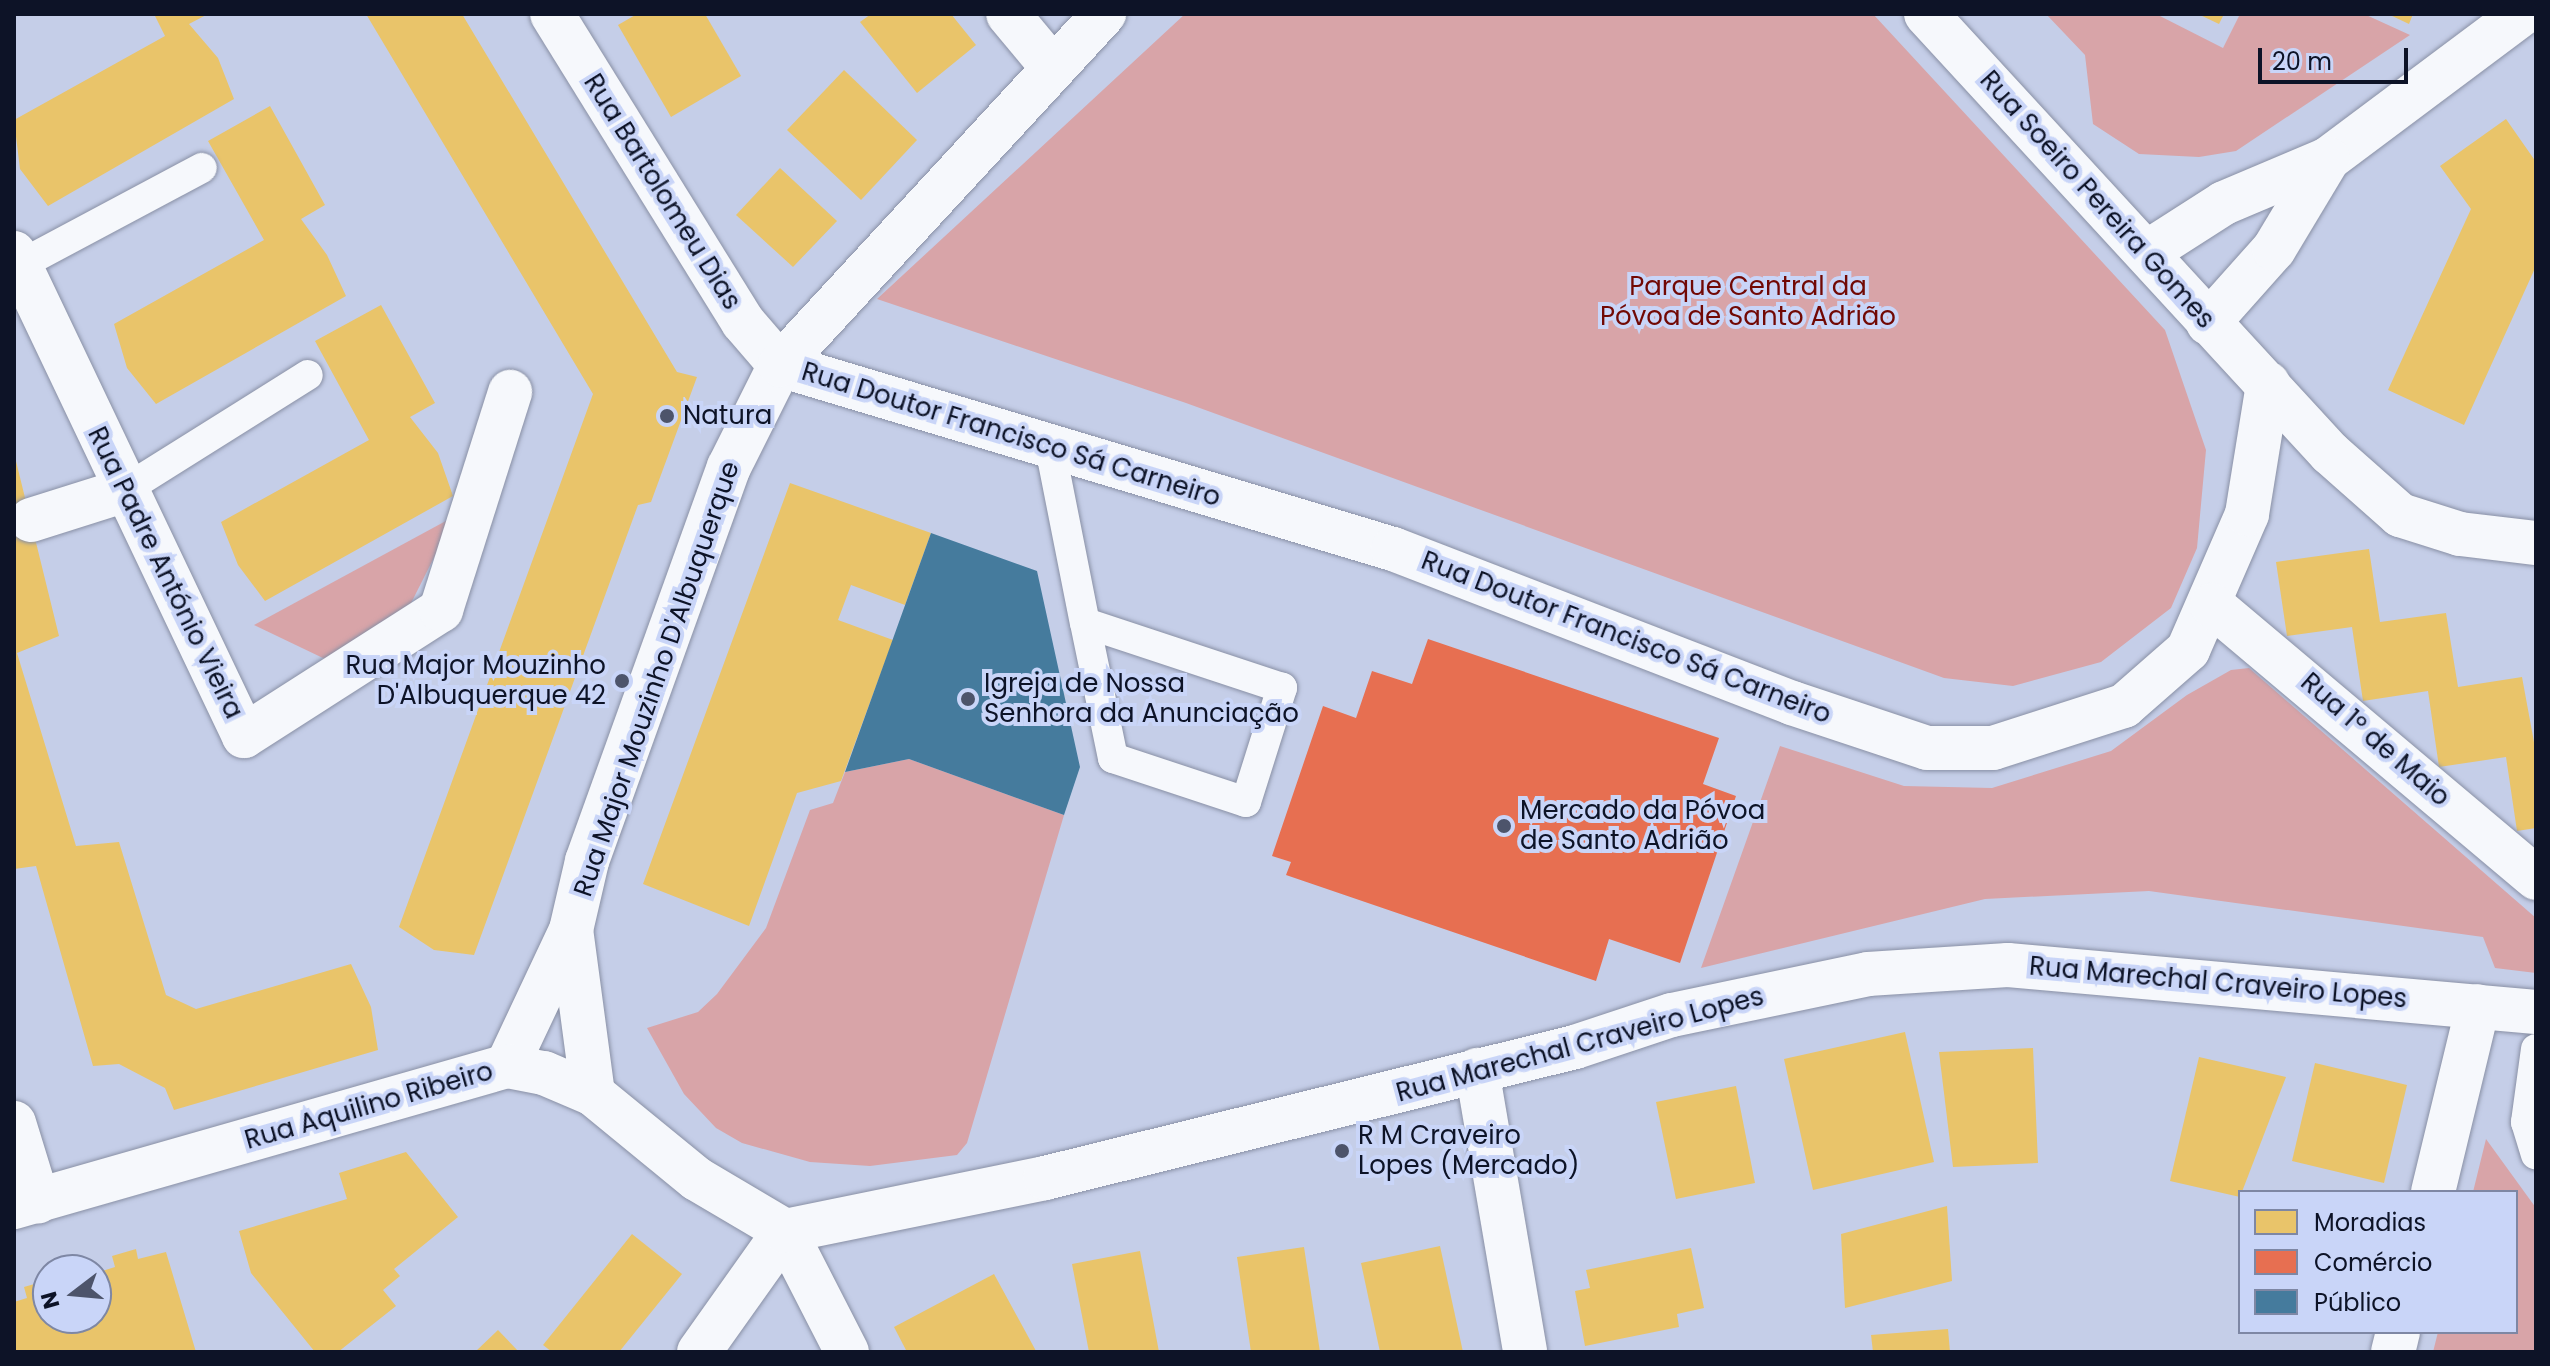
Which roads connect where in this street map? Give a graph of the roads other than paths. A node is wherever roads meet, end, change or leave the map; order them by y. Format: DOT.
graph roads {
  1 [pos="552,14"];
  2 [pos="1008,14"];
  3 [pos="1104,14"];
  4 [pos="1926,14"];
  5 [pos="2522,14"];
  6 [pos="1053,68"];
  7 [pos="2328,159"];
  8 [pos="202,168"];
  9 [pos="2149,251"];
  10 [pos="17,259"];
  11 [pos="2208,323"];
  12 [pos="780,365"];
  13 [pos="308,375"];
  14 [pos="2268,384"];
  15 [pos="510,392"];
  16 [pos="1050,447"];
  17 [pos="123,491"];
  18 [pos="31,520"];
  19 [pos="2534,539"];
  20 [pos="2212,605"];
  21 [pos="1085,623"];
  22 [pos="2536,878"];
  23 [pos="571,930"];
  24 [pos="2478,1006"];
  25 [pos="2536,1012"];
  26 [pos="2536,1049"];
  27 [pos="507,1066"];
  28 [pos="1477,1070"];
  29 [pos="593,1094"];
  30 [pos="14,1123"];
  31 [pos="2536,1154"];
  32 [pos="2433,1190"];
  33 [pos="26,1204"];
  34 [pos="785,1231"];
  35 [pos="699,1352"];
  36 [pos="847,1352"];
  37 [pos="1525,1352"];
  1 -- 12 [label="street, Rua Bartolomeu Dias"];
  2 -- 6 [label="street"];
  3 -- 6 [label="street, Rua Major Mouzinho D'Albuquerque"];
  4 -- 9 [label="street, Rua Soeiro Pereira Gomes"];
  5 -- 7 [label="street"];
  6 -- 12 [label="street, Rua Major Mouzinho D'Albuquerque"];
  7 -- 9 [label="street"];
  7 -- 11 [label="street"];
  8 -- 10 [label="lane"];
  9 -- 11 [label="street, Rua Soeiro Pereira Gomes"];
  10 -- 17 [label="street, Rua Padre António Vieira"];
  11 -- 14 [label="street, Rua Soeiro Pereira Gomes"];
  12 -- 16 [label="street, Rua Doutor Francisco Sá Carneiro"];
  12 -- 23 [label="street, Rua Major Mouzinho D'Albuquerque"];
  13 -- 17 [label="lane"];
  14 -- 19 [label="street, Rua Soeiro Pereira Gomes"];
  14 -- 20 [label="street, Rua Doutor Francisco Sá Carneiro"];
  15 -- 17 [label="street, Rua Padre António Vieira"];
  16 -- 20 [label="street, Rua Doutor Francisco Sá Carneiro"];
  16 -- 21 [label="lane"];
  17 -- 18 [label="street"];
  20 -- 22 [label="street, Rua 1º de Maio"];
  21 -- 21 [label="lane"];
  23 -- 27 [label="street"];
  23 -- 29 [label="street, Rua Major Mouzinho D'Albuquerque"];
  24 -- 25 [label="street, Rua Marechal Craveiro Lopes"];
  24 -- 28 [label="street, Rua Marechal Craveiro Lopes"];
  24 -- 32 [label="street"];
  26 -- 31 [label="lane"];
  27 -- 29 [label="street, Rua Aquilino Ribeiro"];
  27 -- 33 [label="street, Rua Aquilino Ribeiro"];
  28 -- 34 [label="street, Rua Marechal Craveiro Lopes"];
  28 -- 37 [label="street"];
  29 -- 34 [label="street, Rua Aquilino Ribeiro"];
  30 -- 33 [label="street"];
  34 -- 35 [label="street"];
  34 -- 36 [label="street"];
}
